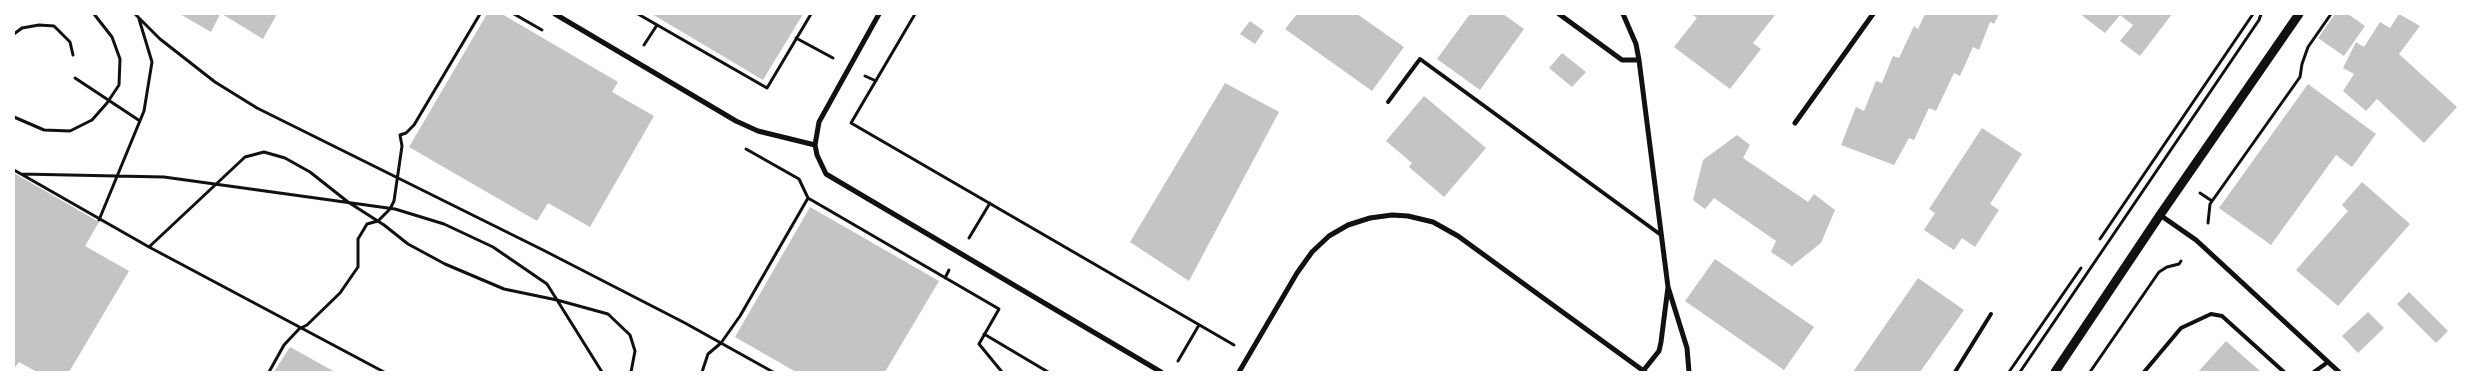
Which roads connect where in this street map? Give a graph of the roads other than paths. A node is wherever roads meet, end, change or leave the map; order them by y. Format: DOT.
graph roads {
  1 [pos="555,14"];
  2 [pos="880,14"];
  3 [pos="1559,14"];
  4 [pos="1623,14"];
  5 [pos="1873,14"];
  6 [pos="2299,14"];
  7 [pos="1639,60"];
  8 [pos="1388,102"];
  9 [pos="1795,123"];
  10 [pos="815,145"];
  11 [pos="2160,215"];
  12 [pos="1661,235"];
  13 [pos="1668,287"];
  14 [pos="1991,314"];
  15 [pos="2328,362"];
  16 [pos="1161,372"];
  17 [pos="1239,372"];
  18 [pos="1644,372"];
  19 [pos="1690,372"];
  20 [pos="1954,372"];
  21 [pos="2055,372"];
  22 [pos="2144,372"];
  23 [pos="2284,372"];
  24 [pos="2314,372"];
  25 [pos="2339,372"];
  1 -- 10 [label="street"];
  2 -- 10 [label="street"];
  3 -- 7 [label="street"];
  4 -- 7 [label="street"];
  5 -- 9 [label="street"];
  6 -- 11 [label="street"];
  7 -- 12 [label="street"];
  8 -- 12 [label="lane"];
  10 -- 16 [label="street"];
  11 -- 15 [label="street"];
  11 -- 21 [label="street"];
  12 -- 13 [label="street"];
  13 -- 18 [label="street"];
  13 -- 19 [label="street"];
  14 -- 20 [label="lane"];
  15 -- 24 [label="lane"];
  15 -- 25 [label="street"];
  17 -- 18 [label="street"];
  22 -- 23 [label="lane"];
}
